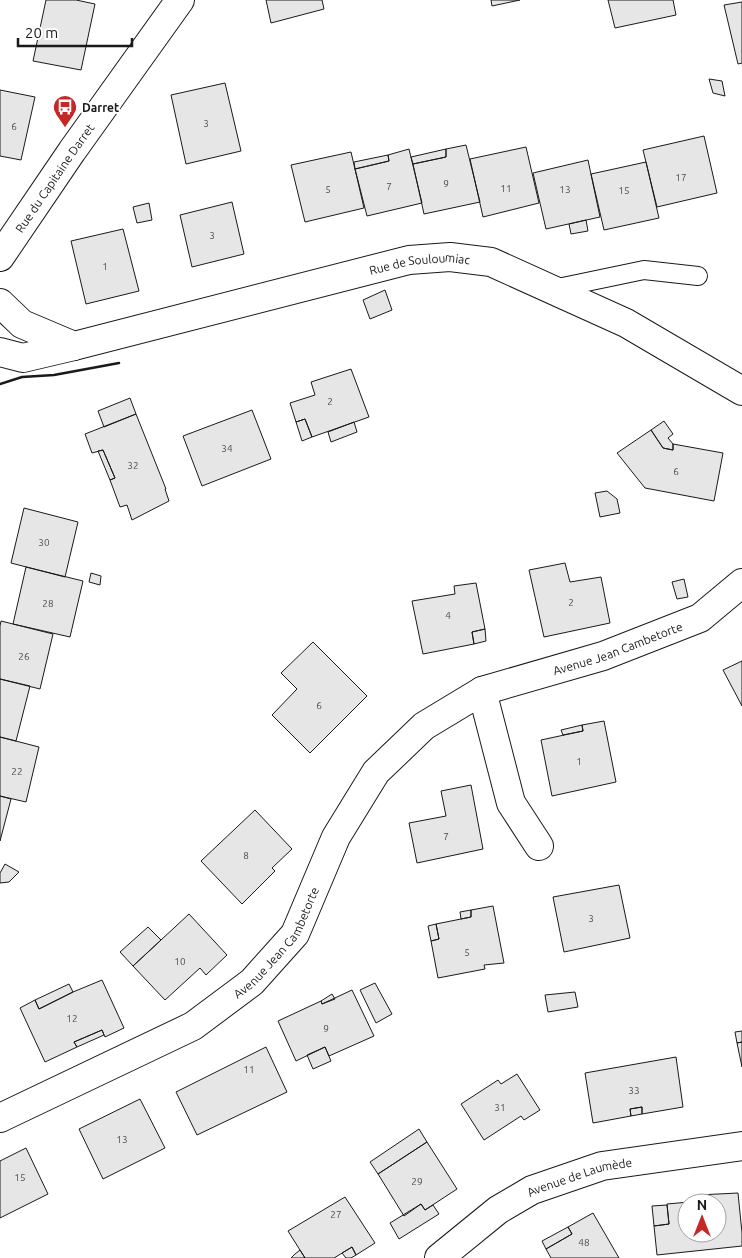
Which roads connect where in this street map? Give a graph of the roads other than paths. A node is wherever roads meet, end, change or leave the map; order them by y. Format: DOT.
graph roads {
  1 [pos="180,0"];
  2 [pos="0,257"];
  3 [pos="698,276"];
  4 [pos="553,290"];
  5 [pos="0,304"];
  6 [pos="74,346"];
  7 [pos="0,352"];
  8 [pos="742,391"];
  9 [pos="742,583"];
  10 [pos="482,691"];
  11 [pos="539,846"];
  12 [pos="0,1118"];
  13 [pos="742,1146"];
  14 [pos="439,1258"];
  1 -- 2 [label="street, Rue du Capitaine Darret"];
  3 -- 4 [label="lane"];
  4 -- 6 [label="street, Rue de Souloumiac"];
  4 -- 8 [label="street, Rue de Souloumiac"];
  5 -- 6 [label="street"];
  6 -- 7 [label="street, Rue de Souloumiac"];
  9 -- 10 [label="street, Avenue Jean Cambetorte"];
  10 -- 11 [label="street"];
  10 -- 12 [label="street, Avenue Jean Cambetorte"];
  13 -- 14 [label="street, Avenue de Laumède"];
}
